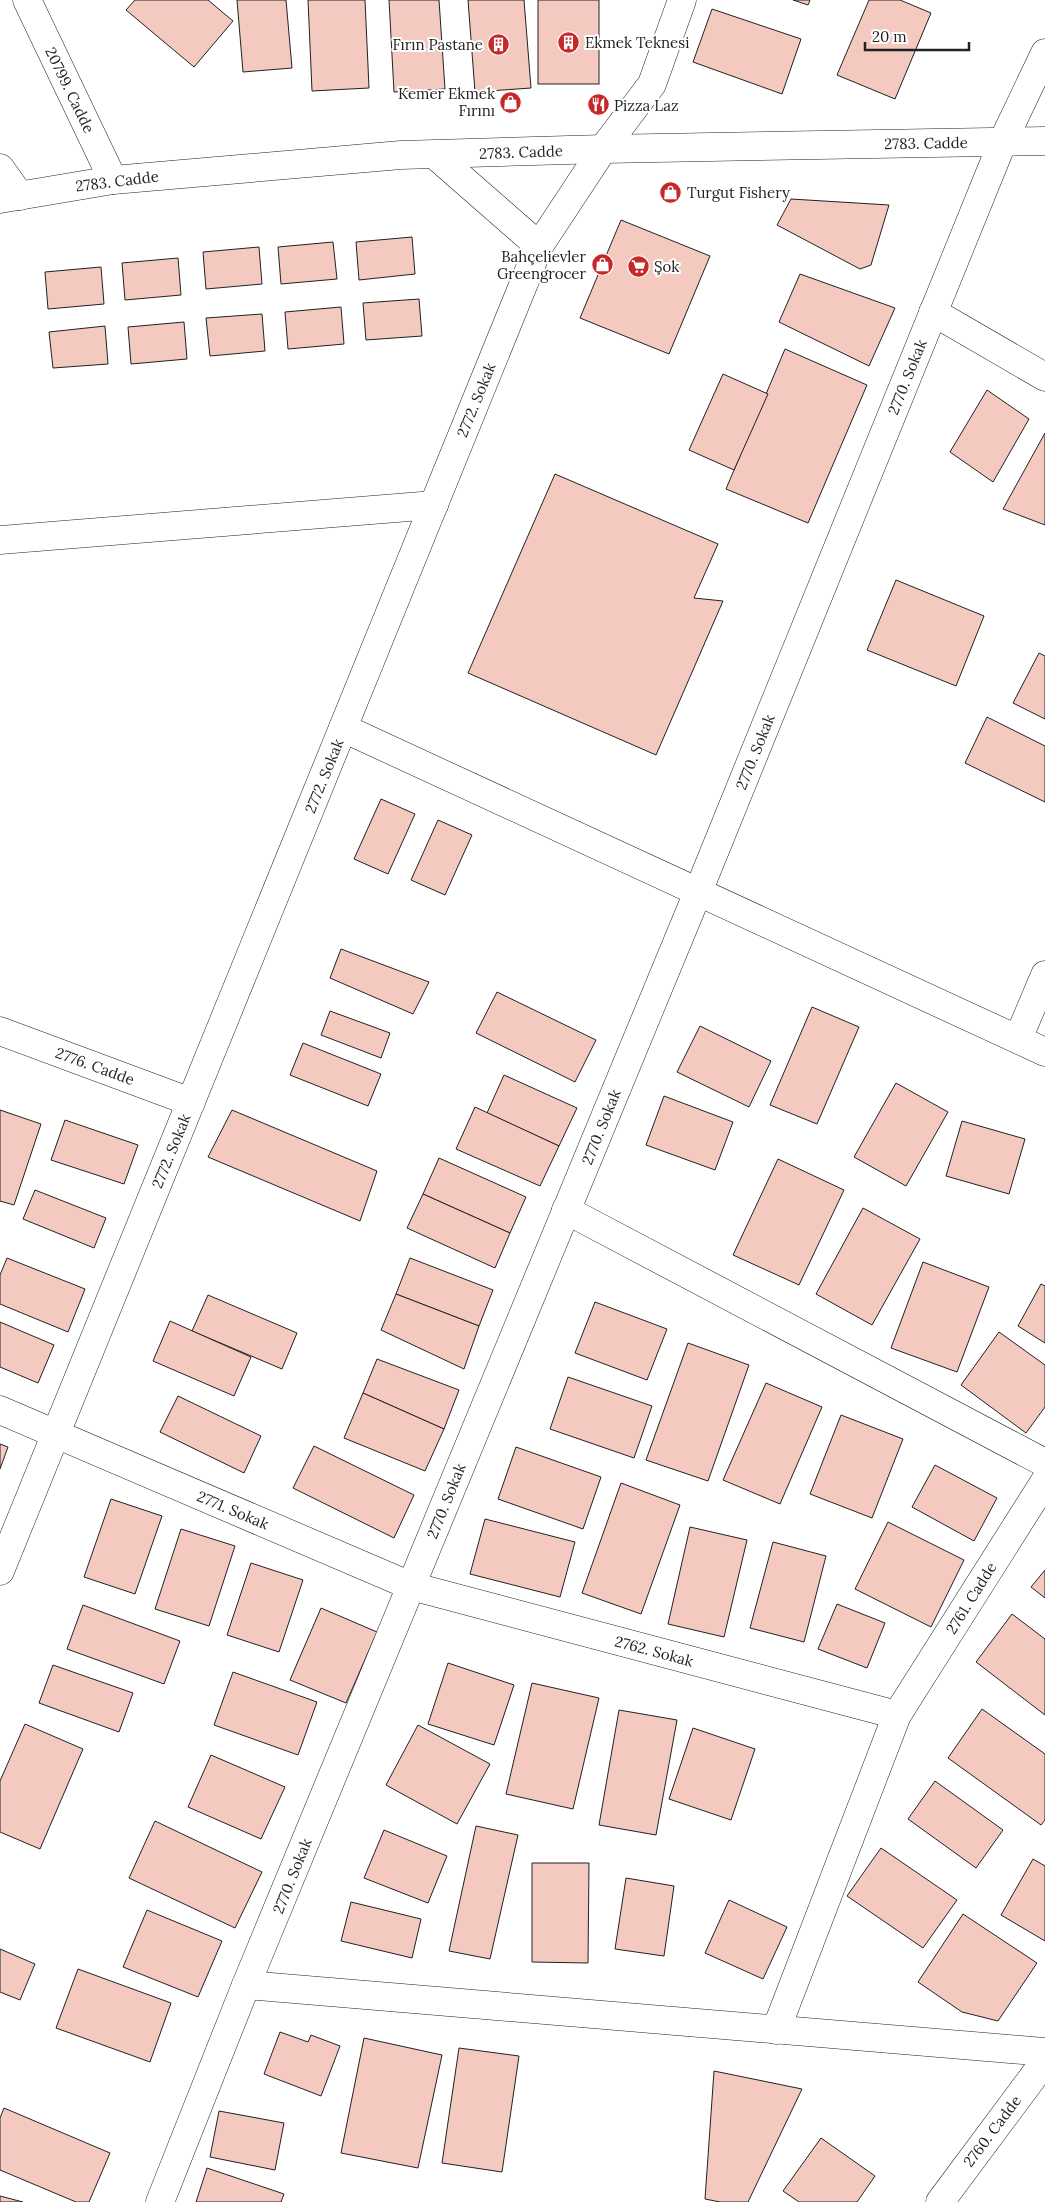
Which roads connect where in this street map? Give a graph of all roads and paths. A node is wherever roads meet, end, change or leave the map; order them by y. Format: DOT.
graph roads {
  1 [pos="27,0"];
  2 [pos="682,0"];
  3 [pos="1045,53"];
  4 [pos="1003,141"];
  5 [pos="1045,141"];
  6 [pos="603,149"];
  7 [pos="435,155"];
  8 [pos="0,168"];
  9 [pos="113,180"];
  10 [pos="10,198"];
  11 [pos="539,246"];
  12 [pos="933,312"];
  13 [pos="1045,377"];
  14 [pos="434,505"];
  15 [pos="0,540"];
  16 [pos="343,728"];
  17 [pos="698,892"];
  18 [pos="1045,975"];
  19 [pos="0,1031"];
  20 [pos="1018,1040"];
  21 [pos="1045,1052"];
  22 [pos="191,1102"];
  23 [pos="566,1210"];
  24 [pos="0,1410"];
  25 [pos="56,1434"];
  26 [pos="1045,1463"];
  27 [pos="1045,1481"];
  28 [pos="0,1571"];
  29 [pos="411,1586"];
  30 [pos="897,1715"];
  31 [pos="246,1985"];
  32 [pos="776,2030"];
  33 [pos="1045,2052"];
  34 [pos="1045,2061"];
  35 [pos="160,2202"];
  36 [pos="940,2202"];
  1 -- 9 [label="street, 20799. Cadde"];
  2 -- 6 [label="street, 2772. Sokak"];
  3 -- 4 [label="street, 2770. Sokak"];
  4 -- 5 [label="street, 2783. Cadde"];
  4 -- 6 [label="street, 2783. Cadde"];
  4 -- 12 [label="street, 2770. Sokak"];
  6 -- 7 [label="street, 2783. Cadde"];
  6 -- 11 [label="street, 2772. Sokak"];
  7 -- 9 [label="street, 2783. Cadde"];
  7 -- 11 [label="street"];
  8 -- 10 [label="street"];
  9 -- 10 [label="street, 2783. Cadde"];
  11 -- 14 [label="street, 2772. Sokak"];
  12 -- 13 [label="street"];
  12 -- 17 [label="street, 2770. Sokak"];
  14 -- 15 [label="street"];
  14 -- 16 [label="street, 2772. Sokak"];
  16 -- 17 [label="street"];
  16 -- 22 [label="street, 2772. Sokak"];
  17 -- 20 [label="street"];
  17 -- 23 [label="street, 2770. Sokak"];
  18 -- 20 [label="street"];
  19 -- 22 [label="street, 2776. Cadde"];
  20 -- 21 [label="street"];
  22 -- 25 [label="street, 2772. Sokak"];
  23 -- 26 [label="street"];
  23 -- 29 [label="street, 2770. Sokak"];
  24 -- 25 [label="street, 2771. Sokak"];
  25 -- 28 [label="street, 2772. Sokak"];
  25 -- 29 [label="street, 2771. Sokak"];
  27 -- 30 [label="street, 2761. Cadde"];
  29 -- 30 [label="street, 2762. Sokak"];
  29 -- 31 [label="street, 2770. Sokak"];
  30 -- 32 [label="street, 2761. Cadde"];
  31 -- 32 [label="street"];
  31 -- 35 [label="street, 2770. Sokak"];
  32 -- 33 [label="street"];
  34 -- 36 [label="street, 2760. Cadde"];
}
